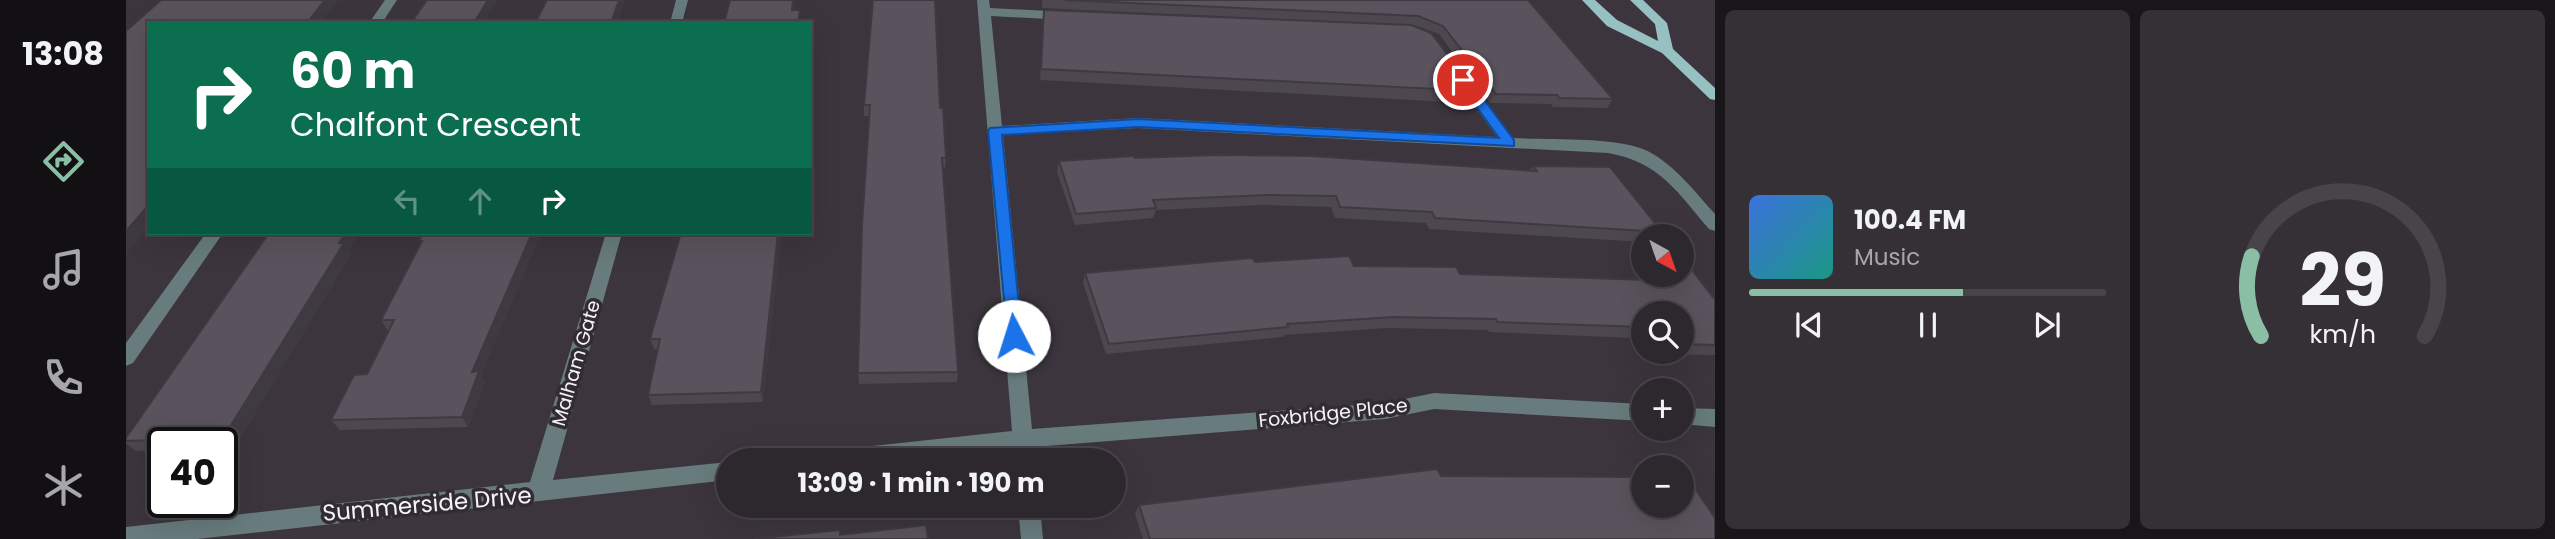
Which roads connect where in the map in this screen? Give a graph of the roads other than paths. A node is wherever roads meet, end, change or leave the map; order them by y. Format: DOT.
graph roads {
  1 [pos="391,0"];
  2 [pos="682,0"];
  3 [pos="1588,0"];
  4 [pos="1636,0"];
  5 [pos="984,6"];
  6 [pos="1079,17"];
  7 [pos="376,21"];
  8 [pos="677,21"];
  9 [pos="1667,50"];
  10 [pos="1448,60"];
  11 [pos="1715,96"];
  12 [pos="995,131"];
  13 [pos="1509,143"];
  14 [pos="1715,225"];
  15 [pos="214,235"];
  16 [pos="613,235"];
  17 [pos="126,358"];
  18 [pos="1631,412"];
  19 [pos="1694,417"];
  20 [pos="1715,418"];
  21 [pos="1023,439"];
  22 [pos="939,448"];
  23 [pos="1024,448"];
  24 [pos="716,472"];
  25 [pos="538,493"];
  26 [pos="1030,518"];
  27 [pos="126,538"];
  28 [pos="1032,539"];
  1 -- 7 [label="street"];
  2 -- 8 [label="street"];
  3 -- 9 [label="main road"];
  4 -- 9 [label="main road"];
  5 -- 6 [label="street"];
  5 -- 12 [label="street"];
  9 -- 11 [label="main road"];
  10 -- 13 [label="street"];
  12 -- 13 [label="street"];
  12 -- 21 [label="street"];
  13 -- 14 [label="street"];
  15 -- 17 [label="street"];
  16 -- 25 [label="street, Malham Gate"];
  18 -- 21 [label="street, Foxbridge Place"];
  19 -- 20 [label="street"];
  21 -- 22 [label="street"];
  21 -- 23 [label="street"];
  24 -- 25 [label="street, Summerside Drive"];
  25 -- 27 [label="street, Summerside Drive"];
  26 -- 28 [label="street"];
}
